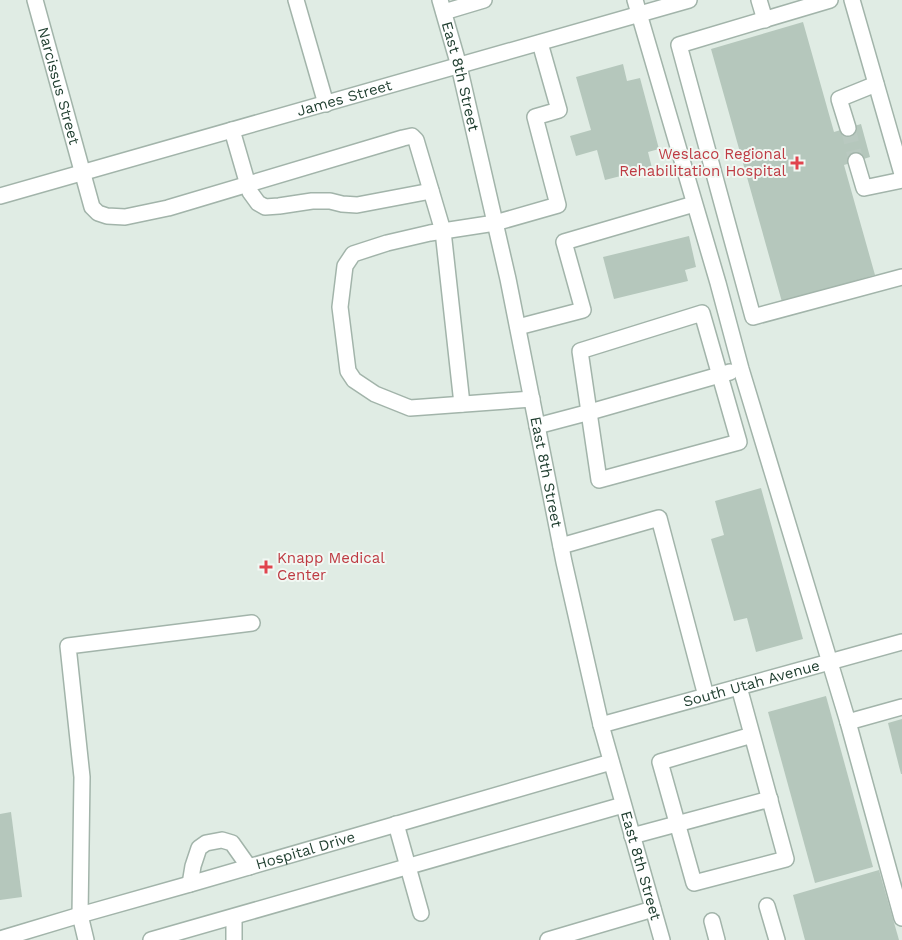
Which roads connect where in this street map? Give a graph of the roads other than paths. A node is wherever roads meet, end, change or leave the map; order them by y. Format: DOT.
graph roads {
  1 [pos="35,0"];
  2 [pos="296,0"];
  3 [pos="484,0"];
  4 [pos="689,0"];
  5 [pos="759,0"];
  6 [pos="830,0"];
  7 [pos="852,0"];
  8 [pos="442,6"];
  9 [pos="637,7"];
  10 [pos="764,20"];
  11 [pos="540,43"];
  12 [pos="459,66"];
  13 [pos="876,84"];
  14 [pos="326,104"];
  15 [pos="848,128"];
  16 [pos="232,130"];
  17 [pos="896,134"];
  18 [pos="856,161"];
  19 [pos="82,172"];
  20 [pos="902,174"];
  21 [pos="902,180"];
  22 [pos="717,183"];
  23 [pos="248,184"];
  24 [pos="431,191"];
  25 [pos="0,196"];
  26 [pos="692,197"];
  27 [pos="495,223"];
  28 [pos="443,231"];
  29 [pos="902,277"];
  30 [pos="518,327"];
  31 [pos="741,369"];
  32 [pos="720,374"];
  33 [pos="532,398"];
  34 [pos="462,404"];
  35 [pos="590,412"];
  36 [pos="537,426"];
  37 [pos="561,546"];
  38 [pos="252,623"];
  39 [pos="902,642"];
  40 [pos="829,662"];
  41 [pos="739,687"];
  42 [pos="706,696"];
  43 [pos="902,707"];
  44 [pos="848,722"];
  45 [pos="600,725"];
  46 [pos="752,735"];
  47 [pos="611,762"];
  48 [pos="770,799"];
  49 [pos="622,805"];
  50 [pos="396,824"];
  51 [pos="677,824"];
  52 [pos="632,836"];
  53 [pos="408,866"];
  54 [pos="249,867"];
  55 [pos="190,884"];
  56 [pos="767,906"];
  57 [pos="653,909"];
  58 [pos="421,913"];
  59 [pos="80,915"];
  60 [pos="234,917"];
  61 [pos="902,918"];
  62 [pos="712,921"];
  63 [pos="193,934"];
  64 [pos="0,939"];
  65 [pos="86,940"];
  66 [pos="151,940"];
  67 [pos="234,940"];
  68 [pos="548,940"];
  69 [pos="662,940"];
  70 [pos="717,940"];
  71 [pos="777,940"];
  1 -- 19 [label="street, Narcissus Street"];
  2 -- 14 [label="street"];
  3 -- 8 [label="street"];
  4 -- 9 [label="street, James Street"];
  5 -- 10 [label="street"];
  6 -- 10 [label="street"];
  7 -- 13 [label="street"];
  8 -- 12 [label="street, East 8th Street"];
  9 -- 11 [label="street, James Street"];
  9 -- 26 [label="street"];
  10 -- 22 [label="street"];
  11 -- 12 [label="street, James Street"];
  11 -- 27 [label="street"];
  12 -- 14 [label="street, James Street"];
  12 -- 27 [label="street, East 8th Street"];
  13 -- 15 [label="street"];
  13 -- 17 [label="street"];
  14 -- 16 [label="street, James Street"];
  16 -- 19 [label="street, James Street"];
  16 -- 23 [label="street"];
  17 -- 20 [label="street"];
  18 -- 21 [label="street"];
  19 -- 23 [label="street, Narcissus Street"];
  19 -- 25 [label="street, James Street"];
  22 -- 26 [label="street"];
  22 -- 29 [label="street"];
  23 -- 24 [label="street"];
  23 -- 24 [label="street, Narcissus Street"];
  24 -- 28 [label="street"];
  26 -- 30 [label="street"];
  26 -- 31 [label="street"];
  27 -- 28 [label="street"];
  27 -- 30 [label="street, East 8th Street"];
  28 -- 34 [label="street"];
  28 -- 34 [label="street"];
  30 -- 33 [label="street, East 8th Street"];
  31 -- 32 [label="street"];
  31 -- 40 [label="street"];
  32 -- 35 [label="street"];
  32 -- 35 [label="street"];
  32 -- 35 [label="street"];
  33 -- 34 [label="street"];
  33 -- 36 [label="street, East 8th Street"];
  35 -- 36 [label="street"];
  36 -- 37 [label="street, East 8th Street"];
  37 -- 42 [label="street"];
  37 -- 45 [label="street, East 8th Street"];
  38 -- 59 [label="street"];
  39 -- 40 [label="street, South Utah Avenue"];
  40 -- 41 [label="street, South Utah Avenue"];
  40 -- 44 [label="street"];
  41 -- 42 [label="street, South Utah Avenue"];
  41 -- 46 [label="street"];
  42 -- 45 [label="street, South Utah Avenue"];
  43 -- 44 [label="street"];
  44 -- 61 [label="street"];
  45 -- 47 [label="street, East 8th Street"];
  46 -- 48 [label="street"];
  46 -- 51 [label="street"];
  47 -- 49 [label="street, East 8th Street"];
  47 -- 50 [label="street, Hospital Drive"];
  48 -- 51 [label="street"];
  48 -- 51 [label="street"];
  49 -- 52 [label="street, East 8th Street"];
  49 -- 53 [label="street"];
  50 -- 53 [label="street"];
  50 -- 54 [label="street, Hospital Drive"];
  51 -- 52 [label="street"];
  52 -- 57 [label="street, East 8th Street"];
  53 -- 58 [label="street"];
  53 -- 60 [label="street"];
  54 -- 55 [label="street, Hospital Drive"];
  54 -- 55 [label="street"];
  55 -- 59 [label="street, Hospital Drive"];
  56 -- 71 [label="street"];
  57 -- 68 [label="street"];
  57 -- 69 [label="street, East 8th Street"];
  59 -- 64 [label="street, Hospital Drive"];
  59 -- 65 [label="street"];
  60 -- 63 [label="street"];
  60 -- 67 [label="street"];
  62 -- 70 [label="street"];
  63 -- 66 [label="street"];
}
